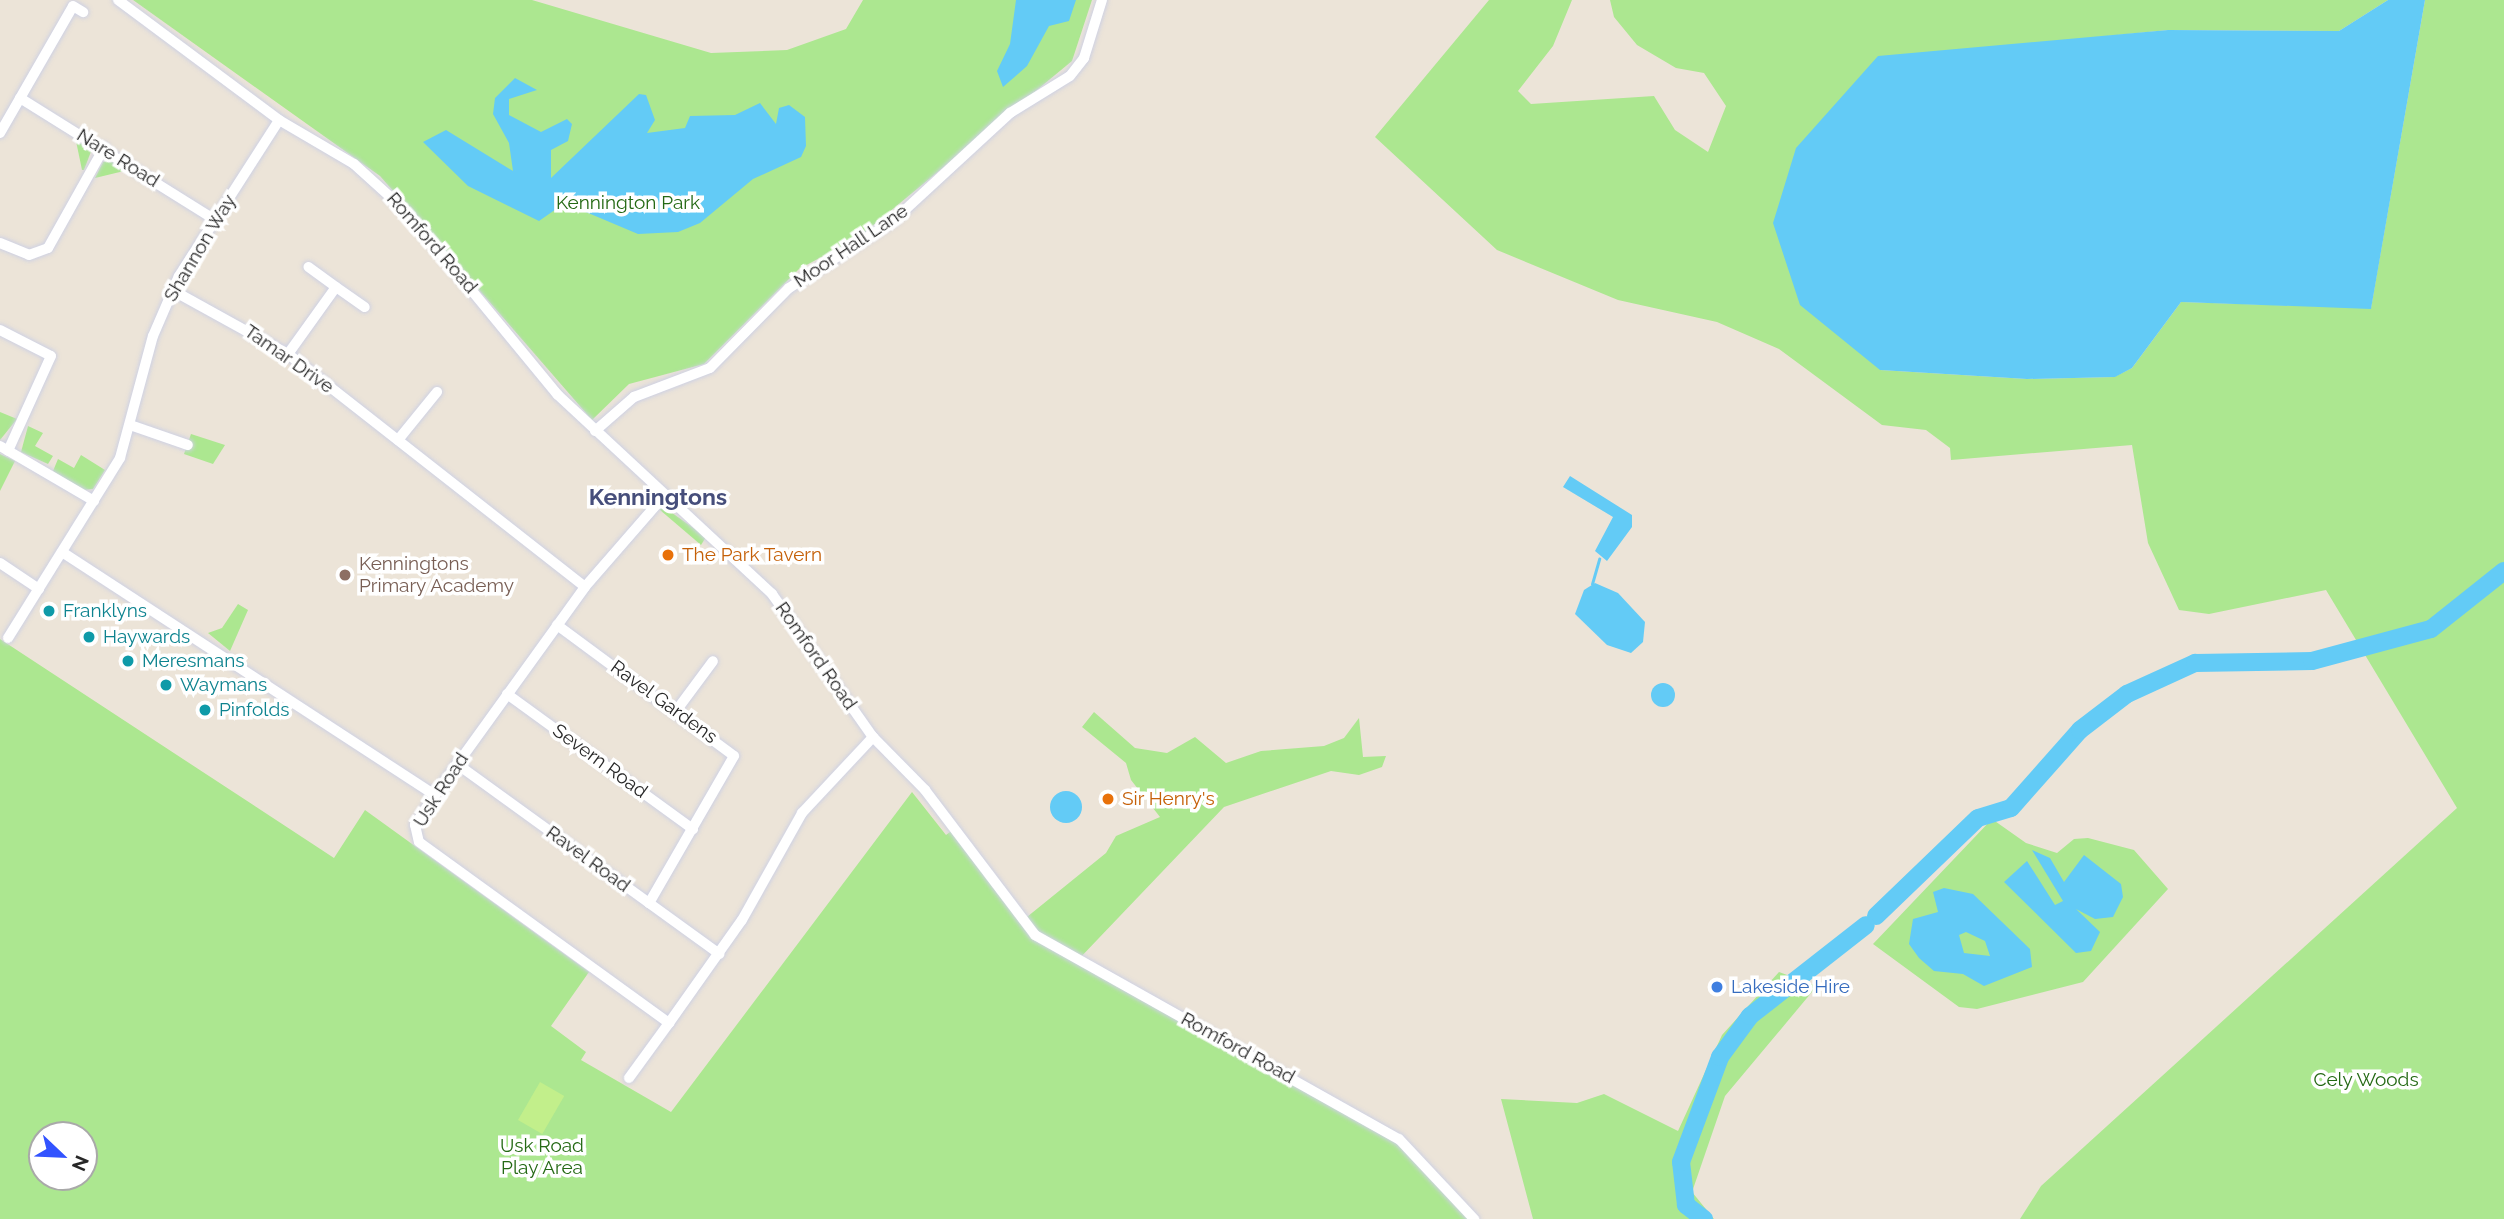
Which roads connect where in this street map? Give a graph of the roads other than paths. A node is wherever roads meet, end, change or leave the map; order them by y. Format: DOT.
graph roads {
  1 [pos="118,0"];
  2 [pos="1102,0"];
  3 [pos="67,3"];
  4 [pos="83,12"];
  5 [pos="20,98"];
  6 [pos="279,120"];
  7 [pos="0,133"];
  8 [pos="104,148"];
  9 [pos="215,220"];
  10 [pos="0,243"];
  11 [pos="308,267"];
  12 [pos="336,287"];
  13 [pos="172,290"];
  14 [pos="365,307"];
  15 [pos="0,330"];
  16 [pos="288,354"];
  17 [pos="437,392"];
  18 [pos="133,426"];
  19 [pos="595,431"];
  20 [pos="398,440"];
  21 [pos="188,444"];
  22 [pos="4,449"];
  23 [pos="664,496"];
  24 [pos="94,501"];
  25 [pos="62,552"];
  26 [pos="0,564"];
  27 [pos="585,587"];
  28 [pos="39,589"];
  29 [pos="557,625"];
  30 [pos="8,638"];
  31 [pos="713,661"];
  32 [pos="507,694"];
  33 [pos="676,711"];
  34 [pos="873,737"];
  35 [pos="457,764"];
  36 [pos="435,795"];
  37 [pos="693,829"];
  38 [pos="649,903"];
  39 [pos="719,954"];
  40 [pos="669,1023"];
  41 [pos="629,1078"];
  42 [pos="1474,1219"];
  1 -- 6 [label="street, Romford Road"];
  2 -- 19 [label="street, Moor Hall Lane"];
  3 -- 4 [label="street"];
  3 -- 5 [label="street"];
  5 -- 7 [label="street"];
  5 -- 8 [label="street, Nare Road"];
  6 -- 9 [label="street, Shannon Way"];
  6 -- 19 [label="street, Romford Road"];
  8 -- 9 [label="street, Nare Road"];
  8 -- 10 [label="street"];
  9 -- 13 [label="street, Shannon Way"];
  11 -- 12 [label="street"];
  12 -- 14 [label="street"];
  12 -- 16 [label="street"];
  13 -- 16 [label="street, Tamar Drive"];
  13 -- 18 [label="street, Shannon Way"];
  15 -- 22 [label="street"];
  16 -- 20 [label="street, Tamar Drive"];
  17 -- 20 [label="street"];
  18 -- 21 [label="street"];
  18 -- 24 [label="street, Shannon Way"];
  19 -- 23 [label="street, Romford Road"];
  20 -- 27 [label="street, Tamar Drive"];
  22 -- 24 [label="street"];
  23 -- 27 [label="street, Usk Road"];
  23 -- 34 [label="street, Romford Road"];
  24 -- 25 [label="street, Shannon Way"];
  25 -- 28 [label="street, Shannon Way"];
  25 -- 36 [label="street"];
  26 -- 28 [label="street"];
  27 -- 29 [label="street, Usk Road"];
  28 -- 30 [label="street, Shannon Way"];
  29 -- 32 [label="street, Usk Road"];
  29 -- 33 [label="street, Ravel Gardens"];
  31 -- 33 [label="street"];
  32 -- 35 [label="street, Usk Road"];
  32 -- 37 [label="street, Severn Road"];
  33 -- 37 [label="street, Ravel Gardens"];
  34 -- 39 [label="street"];
  34 -- 42 [label="street, Romford Road"];
  35 -- 36 [label="street, Usk Road"];
  35 -- 38 [label="street, Ravel Road"];
  36 -- 40 [label="street, Usk Road"];
  37 -- 38 [label="street, Ravel Gardens"];
  38 -- 39 [label="street, Ravel Road"];
  39 -- 40 [label="street"];
  40 -- 41 [label="street"];
}
